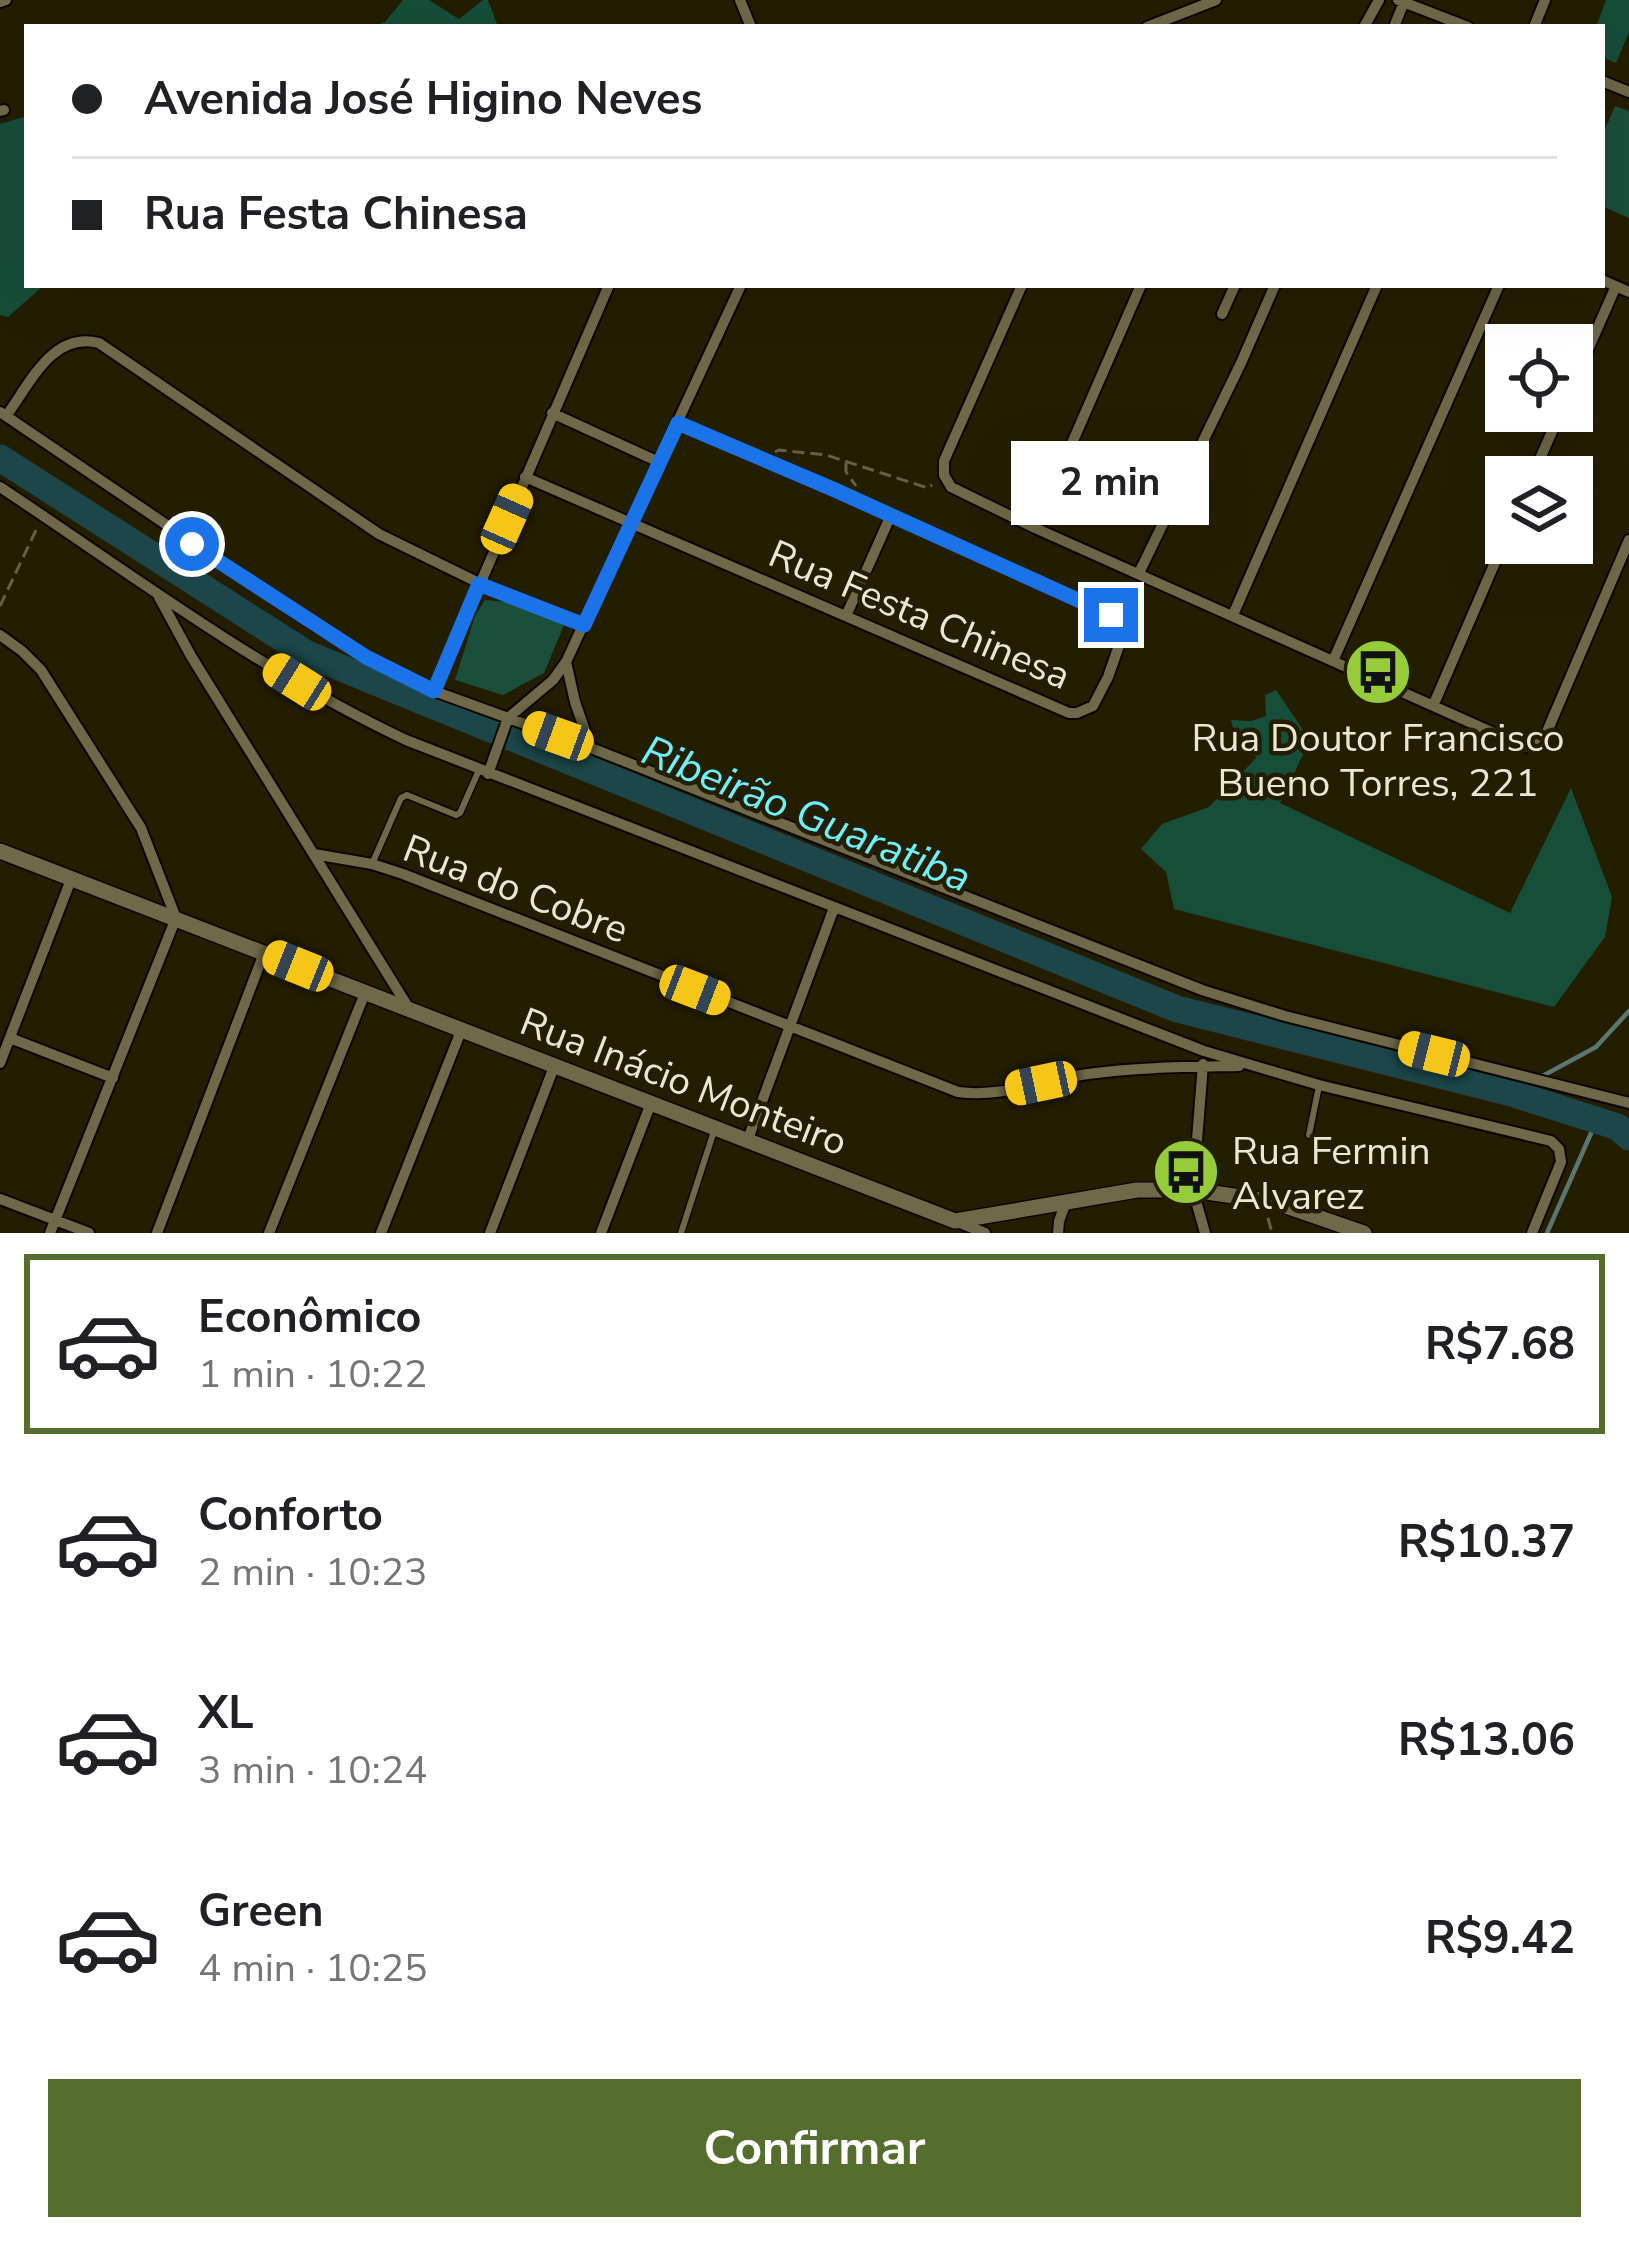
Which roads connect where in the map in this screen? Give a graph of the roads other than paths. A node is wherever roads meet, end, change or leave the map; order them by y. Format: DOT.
graph roads {
  1 [pos="1216,0"];
  2 [pos="1400,1"];
  3 [pos="1200,3"];
  4 [pos="1426,4"];
  5 [pos="1154,24"];
  6 [pos="1463,24"];
  7 [pos="1605,281"];
  8 [pos="1616,286"];
  9 [pos="608,288"];
  10 [pos="740,288"];
  11 [pos="1021,288"];
  12 [pos="1140,288"];
  13 [pos="1234,288"];
  14 [pos="1274,288"];
  15 [pos="1376,288"];
  16 [pos="1498,288"];
  17 [pos="1629,292"];
  18 [pos="1222,314"];
  19 [pos="1593,338"];
  20 [pos="552,413"];
  21 [pos="3,414"];
  22 [pos="678,423"];
  23 [pos="661,463"];
  24 [pos="526,477"];
  25 [pos="0,487"];
  26 [pos="891,515"];
  27 [pos="632,523"];
  28 [pos="1035,528"];
  29 [pos="1629,540"];
  30 [pos="1495,564"];
  31 [pos="1138,573"];
  32 [pos="479,584"];
  33 [pos="157,592"];
  34 [pos="1233,615"];
  35 [pos="846,616"];
  36 [pos="584,625"];
  37 [pos="0,634"];
  38 [pos="1333,661"];
  39 [pos="566,662"];
  40 [pos="434,691"];
  41 [pos="1432,706"];
  42 [pos="508,718"];
  43 [pos="591,748"];
  44 [pos="483,772"];
  45 [pos="0,850"];
  46 [pos="314,854"];
  47 [pos="372,864"];
  48 [pos="72,878"];
  49 [pos="834,908"];
  50 [pos="176,917"];
  51 [pos="264,953"];
  52 [pos="365,993"];
  53 [pos="410,1010"];
  54 [pos="789,1025"];
  55 [pos="461,1031"];
  56 [pos="10,1038"];
  57 [pos="1204,1051"];
  58 [pos="0,1063"];
  59 [pos="1248,1066"];
  60 [pos="554,1067"];
  61 [pos="1203,1067"];
  62 [pos="113,1078"];
  63 [pos="1319,1085"];
  64 [pos="651,1103"];
  65 [pos="1629,1103"];
  66 [pos="716,1127"];
  67 [pos="1309,1135"];
  68 [pos="748,1139"];
  69 [pos="1193,1190"];
  70 [pos="0,1198"];
  71 [pos="1066,1202"];
  72 [pos="955,1221"];
  73 [pos="53,1227"];
  74 [pos="89,1233"];
  75 [pos="157,1233"];
  76 [pos="269,1233"];
  77 [pos="381,1233"];
  78 [pos="490,1233"];
  79 [pos="601,1233"];
  80 [pos="681,1233"];
  81 [pos="986,1233"];
  82 [pos="1058,1233"];
  83 [pos="1205,1233"];
  84 [pos="1364,1233"];
  85 [pos="1532,1233"];
  1 -- 3 [label="street"];
  2 -- 4 [label="street"];
  3 -- 5 [label="street"];
  4 -- 6 [label="street"];
  7 -- 8 [label="street"];
  8 -- 17 [label="street"];
  8 -- 19 [label="street"];
  9 -- 20 [label="street"];
  10 -- 22 [label="street"];
  11 -- 28 [label="street"];
  12 -- 28 [label="street"];
  13 -- 18 [label="street"];
  14 -- 31 [label="street"];
  15 -- 34 [label="street"];
  16 -- 38 [label="street"];
  20 -- 23 [label="street"];
  20 -- 24 [label="street"];
  21 -- 32 [label="street"];
  21 -- 40 [label="street"];
  22 -- 23 [label="street"];
  22 -- 26 [label="street, Rua Festa Chinesa"];
  23 -- 27 [label="street"];
  24 -- 27 [label="street, Rua Festa Chinesa"];
  24 -- 32 [label="street"];
  25 -- 33 [label="street"];
  26 -- 35 [label="street"];
  26 -- 35 [label="street, Rua Festa Chinesa"];
  27 -- 35 [label="street, Rua Festa Chinesa"];
  27 -- 36 [label="street"];
  28 -- 31 [label="street"];
  29 -- 41 [label="street"];
  30 -- 41 [label="street"];
  31 -- 34 [label="street"];
  32 -- 36 [label="street"];
  32 -- 40 [label="street"];
  33 -- 44 [label="street"];
  33 -- 46 [label="street"];
  34 -- 38 [label="street"];
  36 -- 39 [label="street"];
  37 -- 50 [label="street"];
  38 -- 41 [label="street"];
  39 -- 42 [label="street"];
  39 -- 43 [label="street"];
  40 -- 42 [label="street"];
  42 -- 43 [label="street"];
  42 -- 44 [label="street"];
  43 -- 65 [label="street"];
  44 -- 47 [label="lane"];
  44 -- 49 [label="street"];
  45 -- 48 [label="street, Rua Inácio Monteiro"];
  46 -- 47 [label="street, Rua do Cobre"];
  46 -- 53 [label="street"];
  47 -- 54 [label="street, Rua do Cobre"];
  48 -- 50 [label="street, Rua Inácio Monteiro"];
  48 -- 56 [label="street"];
  49 -- 54 [label="street"];
  49 -- 57 [label="street"];
  50 -- 51 [label="street, Rua Inácio Monteiro"];
  50 -- 62 [label="street"];
  51 -- 52 [label="street, Rua Inácio Monteiro"];
  51 -- 75 [label="street"];
  52 -- 53 [label="street, Rua Inácio Monteiro"];
  52 -- 76 [label="street"];
  53 -- 55 [label="street, Rua Inácio Monteiro"];
  54 -- 61 [label="street, Rua do Cobre"];
  54 -- 68 [label="street"];
  55 -- 60 [label="street, Rua Inácio Monteiro"];
  55 -- 77 [label="street"];
  56 -- 58 [label="street"];
  56 -- 62 [label="street"];
  57 -- 59 [label="street"];
  57 -- 61 [label="street"];
  59 -- 61 [label="street, Rua do Cobre"];
  59 -- 63 [label="street"];
  60 -- 64 [label="street, Rua Inácio Monteiro"];
  60 -- 78 [label="street"];
  61 -- 69 [label="street"];
  62 -- 73 [label="street"];
  63 -- 67 [label="lane"];
  63 -- 85 [label="street"];
  64 -- 66 [label="street, Rua Inácio Monteiro"];
  64 -- 79 [label="street"];
  66 -- 68 [label="street, Rua Inácio Monteiro"];
  66 -- 80 [label="lane"];
  68 -- 72 [label="street, Rua Inácio Monteiro"];
  69 -- 71 [label="street"];
  69 -- 83 [label="street"];
  69 -- 84 [label="street"];
  70 -- 73 [label="street"];
  71 -- 72 [label="street"];
  71 -- 82 [label="street"];
  72 -- 81 [label="street"];
  73 -- 74 [label="street"];
}
